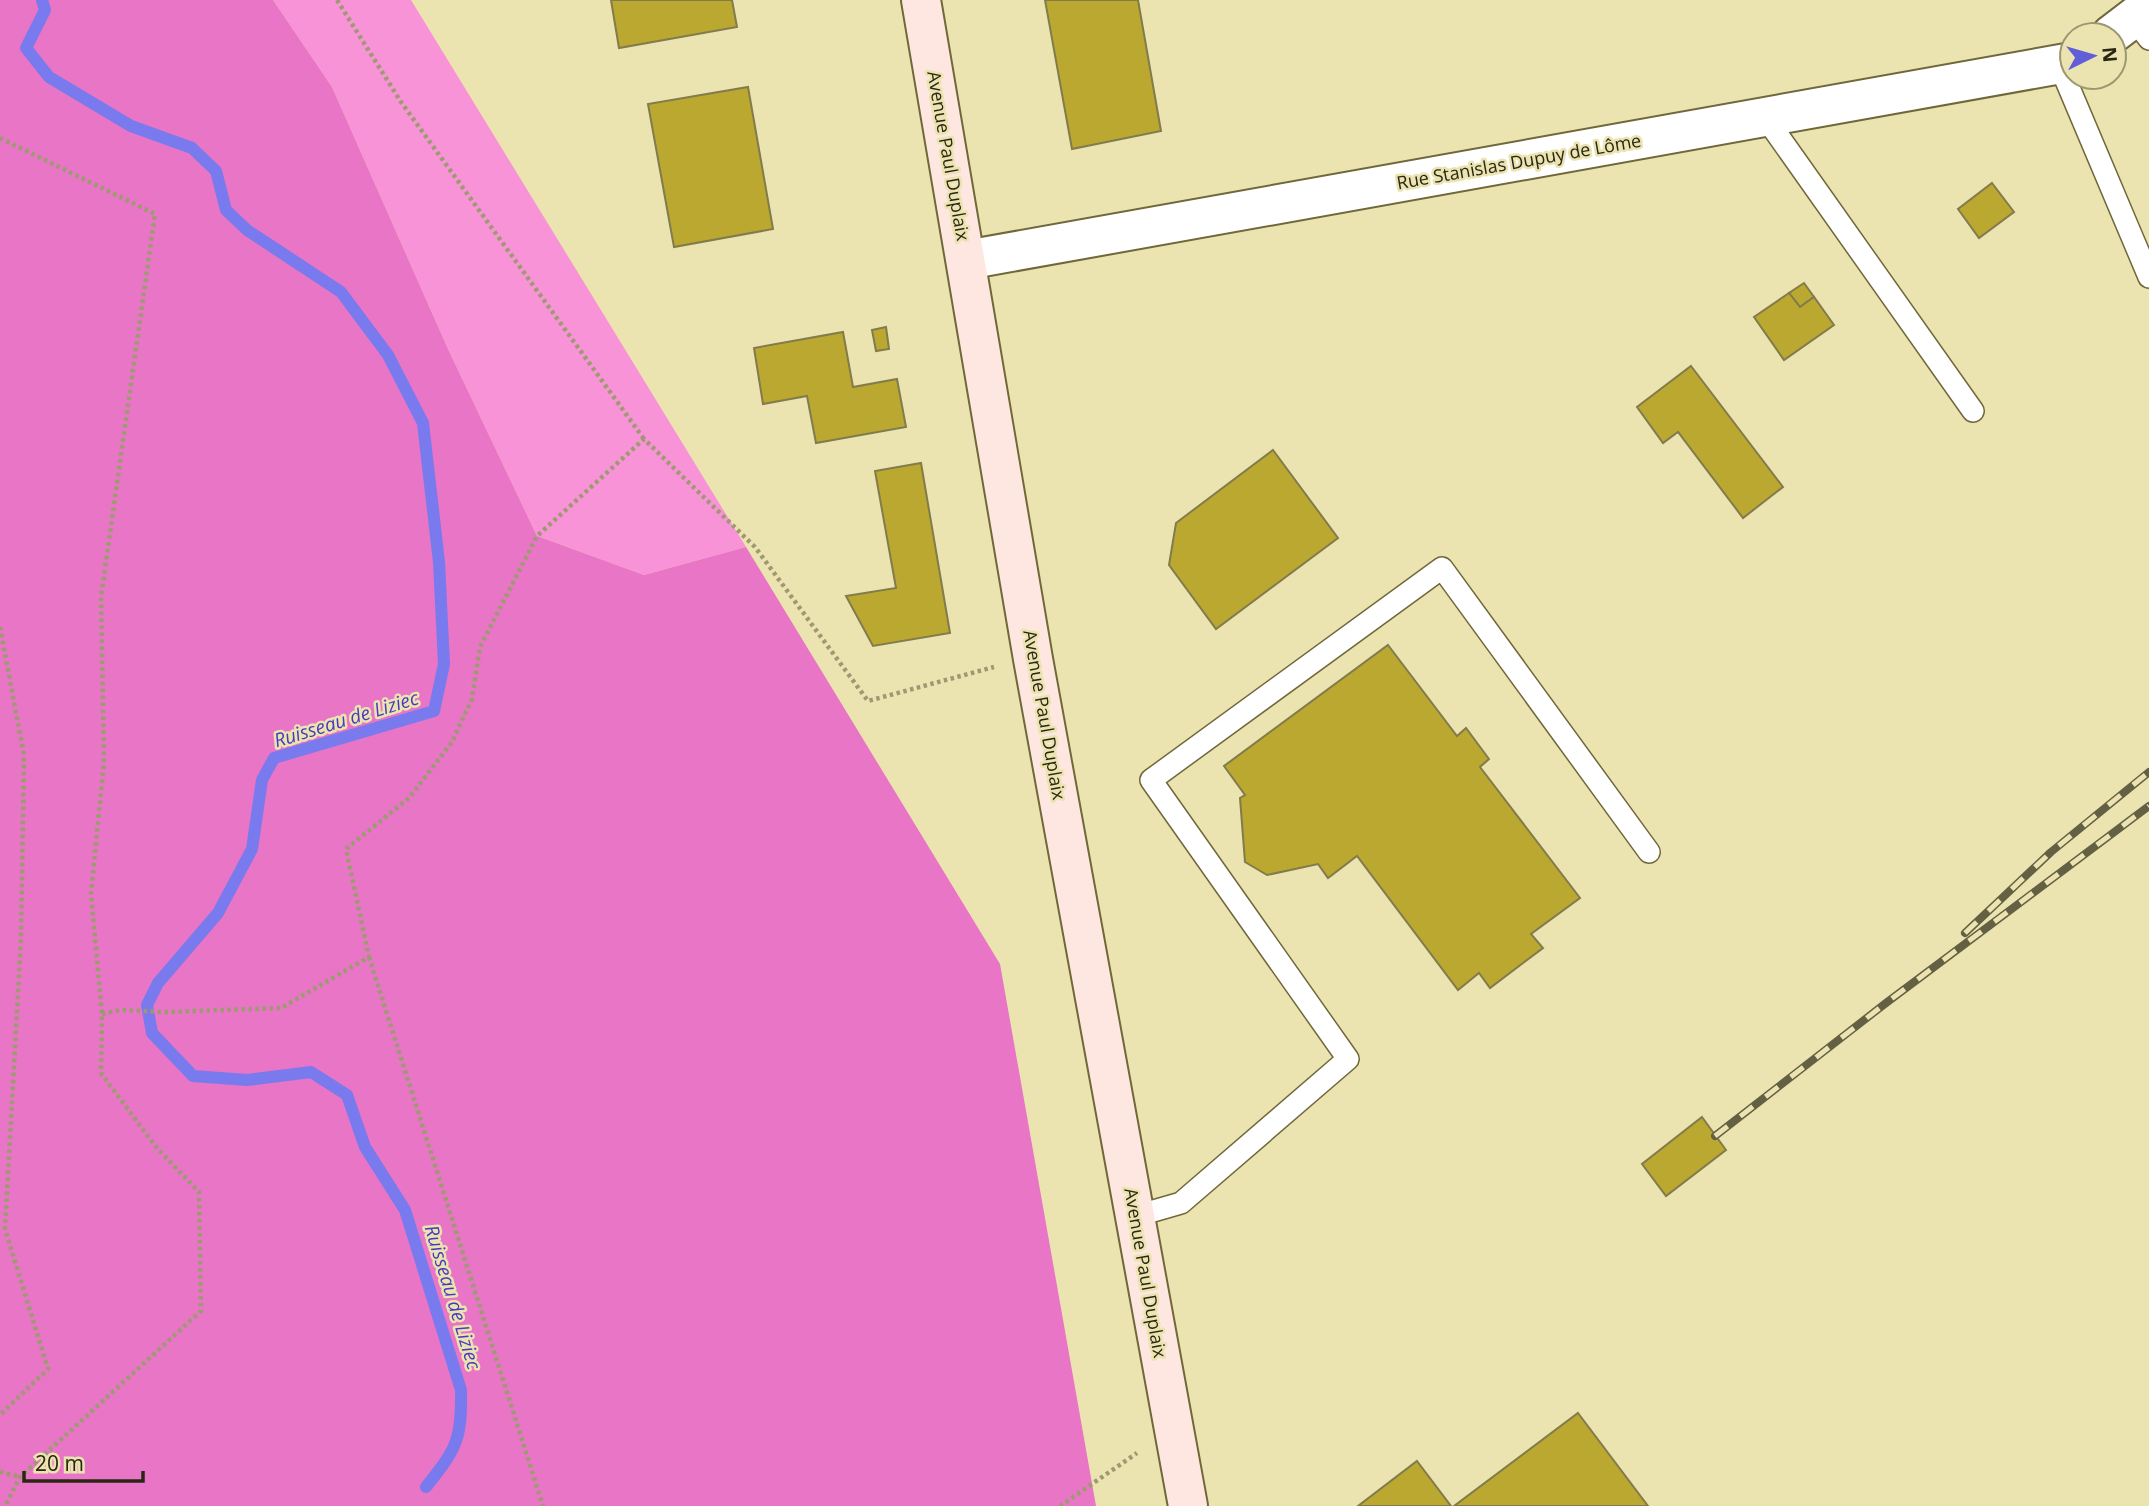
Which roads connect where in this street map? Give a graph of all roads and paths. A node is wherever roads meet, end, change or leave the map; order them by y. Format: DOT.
graph roads {
  1 [pos="337,0"];
  2 [pos="921,0"];
  3 [pos="2058,64"];
  4 [pos="2077,91"];
  5 [pos="1765,117"];
  6 [pos="0,139"];
  7 [pos="966,260"];
  8 [pos="2149,277"];
  9 [pos="1973,411"];
  10 [pos="644,439"];
  11 [pos="0,627"];
  12 [pos="994,667"];
  13 [pos="1649,852"];
  14 [pos="369,957"];
  15 [pos="102,1014"];
  16 [pos="1136,1216"];
  17 [pos="2,1229"];
  18 [pos="0,1415"];
  19 [pos="1172,1429"];
  20 [pos="0,1472"];
  21 [pos="20,1477"];
  22 [pos="5,1506"];
  23 [pos="543,1506"];
  24 [pos="1060,1506"];
  25 [pos="1188,1506"];
  1 -- 10 [label="path"];
  2 -- 7 [label="main road, Avenue Paul Duplaix"];
  3 -- 5 [label="street, Rue Stanislas Dupuy de Lôme"];
  4 -- 8 [label="lane"];
  5 -- 7 [label="street, Rue Stanislas Dupuy de Lôme"];
  5 -- 9 [label="lane"];
  6 -- 15 [label="path"];
  7 -- 16 [label="main road, Avenue Paul Duplaix"];
  10 -- 12 [label="path"];
  10 -- 14 [label="path"];
  11 -- 17 [label="path"];
  13 -- 16 [label="lane"];
  14 -- 15 [label="path"];
  14 -- 23 [label="path"];
  15 -- 21 [label="path"];
  16 -- 19 [label="main road, Avenue Paul Duplaix"];
  17 -- 18 [label="path"];
  19 -- 24 [label="path"];
  19 -- 25 [label="main road, Avenue Paul Duplaix"];
  20 -- 21 [label="path"];
  21 -- 22 [label="path"];
}
